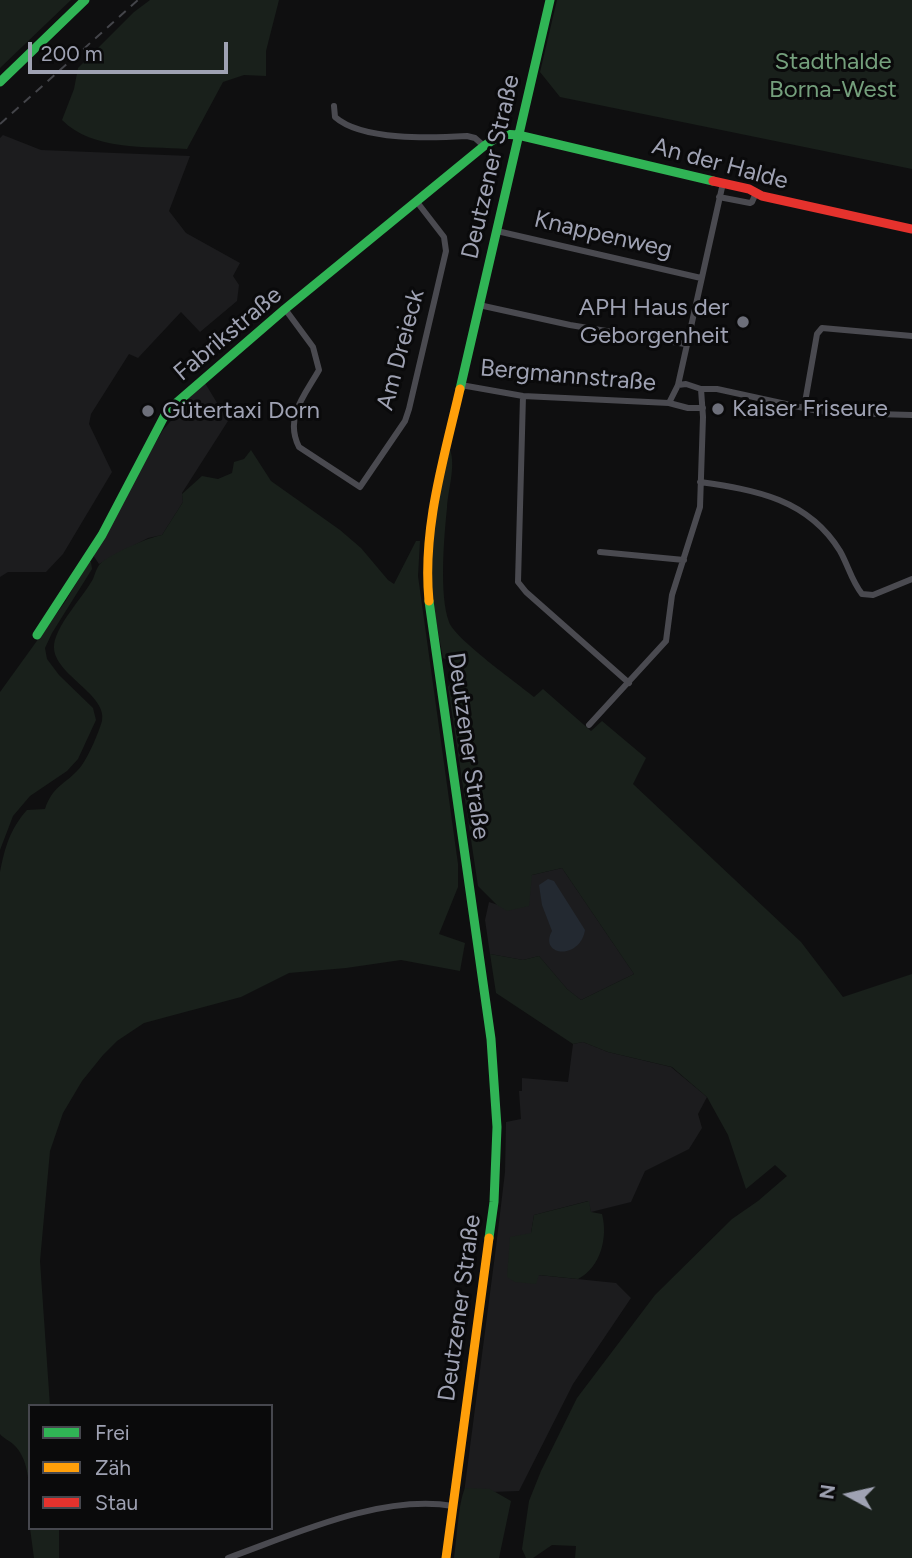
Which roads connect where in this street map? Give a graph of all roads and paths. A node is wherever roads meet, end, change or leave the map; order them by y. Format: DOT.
graph roads {
  1 [pos="85,0"];
  2 [pos="550,0"];
  3 [pos="0,82"];
  4 [pos="334,106"];
  5 [pos="518,135"];
  6 [pos="484,146"];
  7 [pos="723,183"];
  8 [pos="756,193"];
  9 [pos="719,197"];
  10 [pos="417,202"];
  11 [pos="912,229"];
  12 [pos="497,231"];
  13 [pos="701,278"];
  14 [pos="479,305"];
  15 [pos="285,309"];
  16 [pos="912,336"];
  17 [pos="685,344"];
  18 [pos="678,384"];
  19 [pos="461,385"];
  20 [pos="701,389"];
  21 [pos="523,396"];
  22 [pos="669,403"];
  23 [pos="703,408"];
  24 [pos="804,408"];
  25 [pos="912,415"];
  26 [pos="700,482"];
  27 [pos="600,552"];
  28 [pos="684,560"];
  29 [pos="912,579"];
  30 [pos="37,635"];
  31 [pos="629,683"];
  32 [pos="589,725"];
  33 [pos="453,1506"];
  34 [pos="228,1558"];
  35 [pos="446,1558"];
  1 -- 3 [label="main road"];
  2 -- 5 [label="main road, Deutzener Straße"];
  4 -- 6 [label="street, Deutzener Straße"];
  5 -- 6 [label="main road, Fabrikstraße"];
  5 -- 7 [label="main road, An der Halde"];
  5 -- 12 [label="main road, Deutzener Straße"];
  6 -- 10 [label="main road, Fabrikstraße"];
  7 -- 8 [label="main road, An der Halde"];
  7 -- 9 [label="street"];
  8 -- 9 [label="street"];
  8 -- 11 [label="main road, An der Halde"];
  9 -- 13 [label="street"];
  10 -- 15 [label="main road, Fabrikstraße"];
  10 -- 15 [label="street, Am Dreieck"];
  12 -- 13 [label="street, Knappenweg"];
  12 -- 14 [label="main road, Deutzener Straße"];
  13 -- 17 [label="street"];
  14 -- 17 [label="street"];
  14 -- 19 [label="main road, Deutzener Straße"];
  15 -- 30 [label="main road, Fabrikstraße"];
  16 -- 24 [label="street"];
  17 -- 18 [label="street"];
  18 -- 20 [label="street, Bergmannstraße"];
  18 -- 22 [label="street, Bergmannstraße"];
  19 -- 21 [label="street, Bergmannstraße"];
  19 -- 33 [label="main road, Deutzener Straße"];
  20 -- 23 [label="street"];
  20 -- 24 [label="street, Bergmannstraße"];
  21 -- 22 [label="street, Bergmannstraße"];
  21 -- 31 [label="street"];
  22 -- 23 [label="street"];
  23 -- 26 [label="street"];
  24 -- 25 [label="street, Bergmannstraße"];
  26 -- 28 [label="street"];
  26 -- 29 [label="street"];
  27 -- 28 [label="street"];
  28 -- 31 [label="street"];
  31 -- 32 [label="street"];
  33 -- 34 [label="street"];
  33 -- 35 [label="main road, Deutzener Straße"];
}
